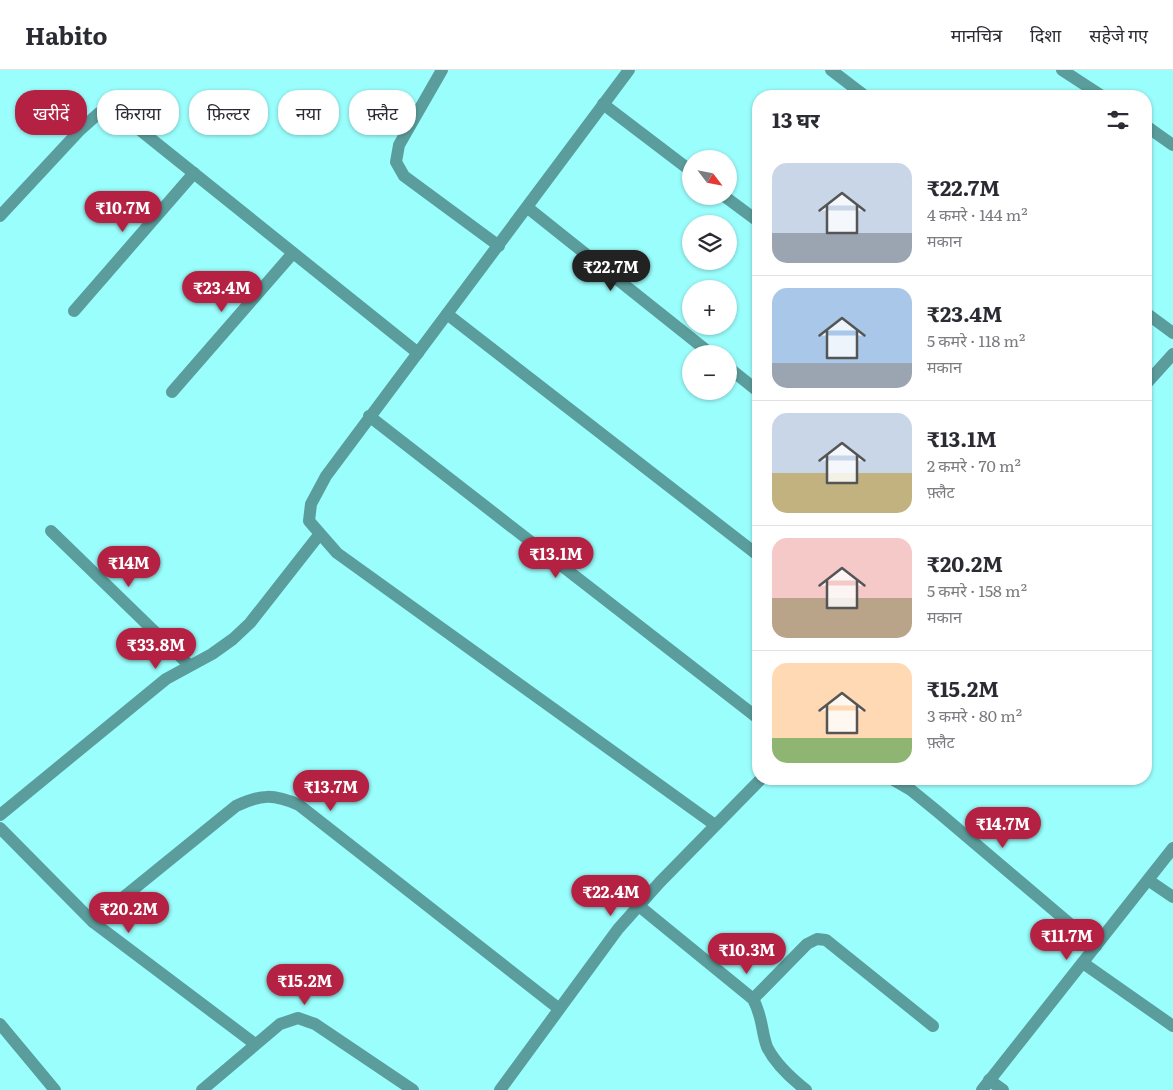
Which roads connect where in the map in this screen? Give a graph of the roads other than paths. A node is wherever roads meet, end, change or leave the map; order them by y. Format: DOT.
graph roads {
  1 [pos="442,70"];
  2 [pos="628,70"];
  3 [pos="831,70"];
  4 [pos="1062,70"];
  5 [pos="857,90"];
  6 [pos="1093,90"];
  7 [pos="604,104"];
  8 [pos="1152,130"];
  9 [pos="1173,145"];
  10 [pos="682,164"];
  11 [pos="194,173"];
  12 [pos="736,205"];
  13 [pos="528,208"];
  14 [pos="0,216"];
  15 [pos="752,217"];
  16 [pos="499,246"];
  17 [pos="294,253"];
  18 [pos="74,311"];
  19 [pos="447,314"];
  20 [pos="1152,317"];
  21 [pos="1173,333"];
  22 [pos="700,345"];
  23 [pos="418,353"];
  24 [pos="1173,354"];
  25 [pos="737,374"];
  26 [pos="1152,377"];
  27 [pos="752,386"];
  28 [pos="172,392"];
  29 [pos="369,416"];
  30 [pos="51,531"];
  31 [pos="319,535"];
  32 [pos="752,551"];
  33 [pos="189,665"];
  34 [pos="752,714"];
  35 [pos="755,785"];
  36 [pos="902,785"];
  37 [pos="0,815"];
  38 [pos="715,825"];
  39 [pos="0,828"];
  40 [pos="1173,848"];
  41 [pos="1148,880"];
  42 [pos="1173,897"];
  43 [pos="639,906"];
  44 [pos="93,922"];
  45 [pos="1096,946"];
  46 [pos="1082,963"];
  47 [pos="753,999"];
  48 [pos="558,1008"];
  49 [pos="0,1024"];
  50 [pos="934,1026"];
  51 [pos="1173,1026"];
  52 [pos="255,1044"];
  53 [pos="985,1085"];
  54 [pos="55,1090"];
  55 [pos="202,1090"];
  56 [pos="413,1090"];
  57 [pos="500,1090"];
  58 [pos="806,1090"];
  59 [pos="1004,1090"];
  1 -- 16 [label="street"];
  2 -- 7 [label="street"];
  3 -- 5 [label="street"];
  4 -- 6 [label="street"];
  7 -- 10 [label="street"];
  7 -- 13 [label="street"];
  8 -- 9 [label="street"];
  11 -- 14 [label="street"];
  11 -- 17 [label="street"];
  11 -- 18 [label="street"];
  12 -- 15 [label="street"];
  13 -- 16 [label="street"];
  13 -- 22 [label="street"];
  16 -- 19 [label="street"];
  17 -- 23 [label="street"];
  17 -- 28 [label="street"];
  19 -- 23 [label="street"];
  19 -- 32 [label="street"];
  20 -- 21 [label="street"];
  23 -- 29 [label="street"];
  24 -- 26 [label="street"];
  25 -- 27 [label="street"];
  29 -- 31 [label="street"];
  29 -- 34 [label="street"];
  30 -- 33 [label="street"];
  31 -- 33 [label="street"];
  31 -- 38 [label="street"];
  33 -- 37 [label="street"];
  35 -- 38 [label="street"];
  36 -- 45 [label="street"];
  38 -- 43 [label="street"];
  39 -- 44 [label="street"];
  40 -- 41 [label="street"];
  41 -- 42 [label="street"];
  41 -- 45 [label="street"];
  43 -- 47 [label="street"];
  43 -- 48 [label="street"];
  44 -- 48 [label="street"];
  44 -- 52 [label="street"];
  45 -- 46 [label="street"];
  46 -- 51 [label="street"];
  46 -- 53 [label="street"];
  47 -- 50 [label="street"];
  47 -- 58 [label="street"];
  48 -- 57 [label="street"];
  49 -- 54 [label="street"];
  52 -- 55 [label="street"];
  52 -- 56 [label="street"];
  53 -- 59 [label="street"];
}
